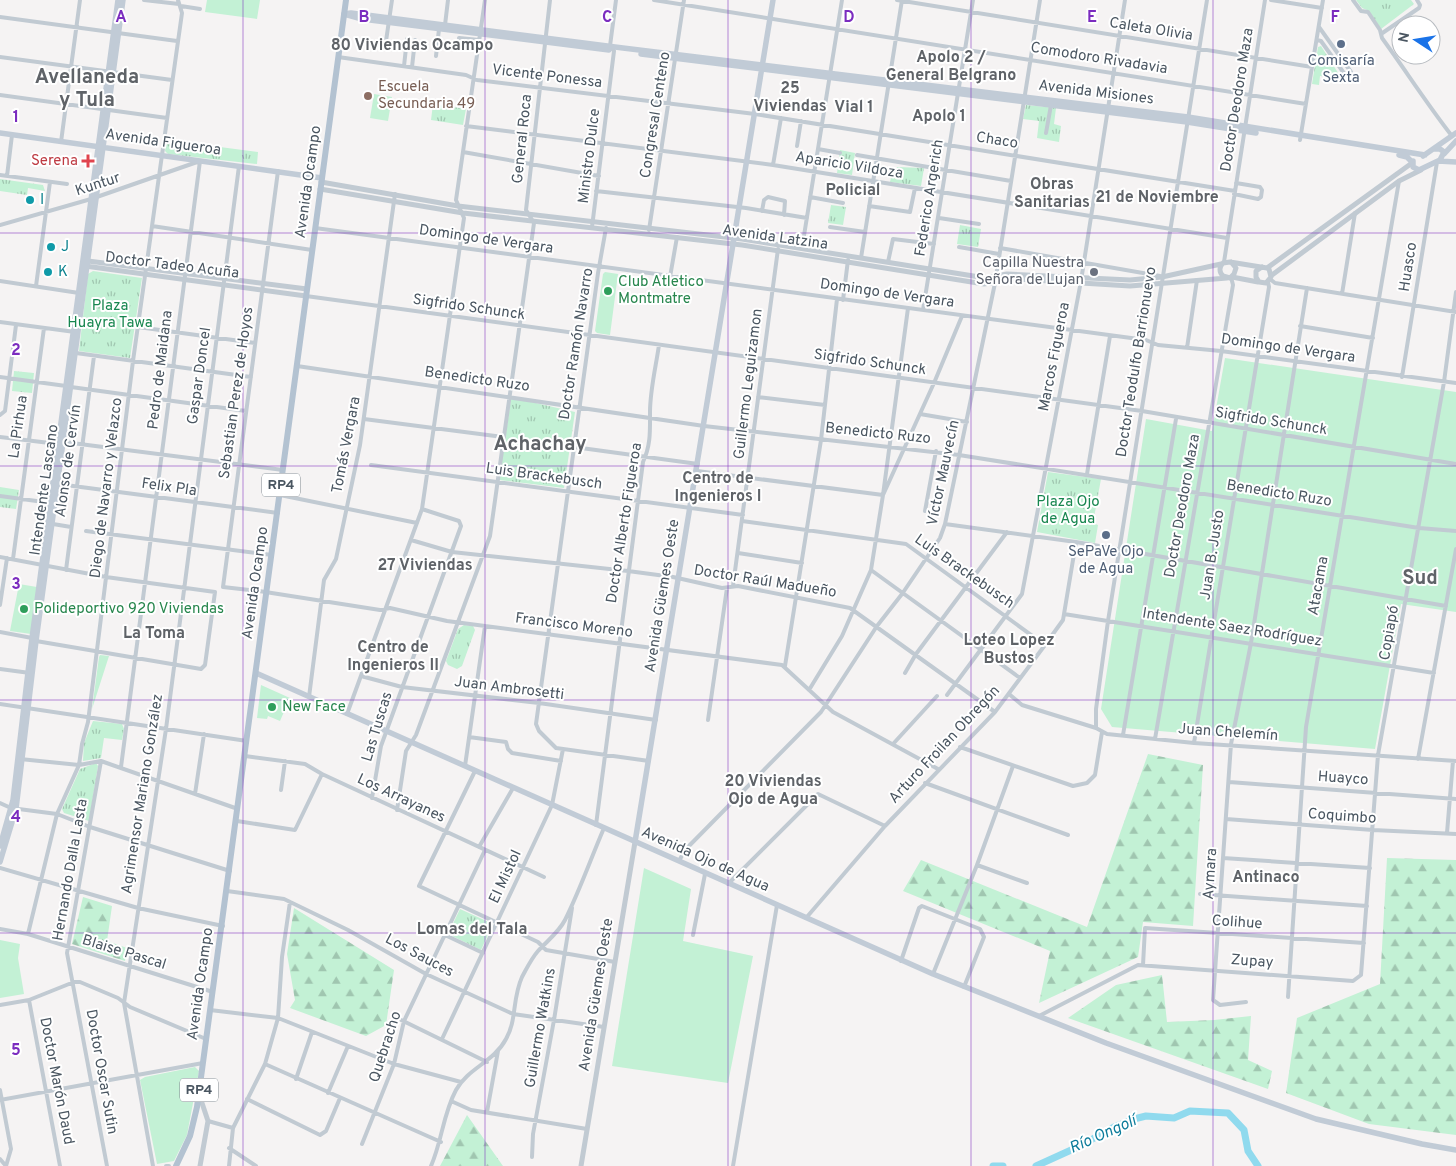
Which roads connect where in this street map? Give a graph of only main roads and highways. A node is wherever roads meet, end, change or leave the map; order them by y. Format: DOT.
graph roads {
  1 [pos="118,0"];
  2 [pos="123,0"];
  3 [pos="346,0"];
  4 [pos="773,0"];
  5 [pos="344,14"];
  6 [pos="389,20"];
  7 [pos="116,33"];
  8 [pos="762,68"];
  9 [pos="1024,99"];
  10 [pos="1107,110"];
  11 [pos="0,133"];
  12 [pos="1455,137"];
  13 [pos="1301,138"];
  14 [pos="101,148"];
  15 [pos="1434,149"];
  16 [pos="1444,154"];
  17 [pos="1425,156"];
  18 [pos="1437,161"];
  19 [pos="1456,162"];
  20 [pos="1412,163"];
  21 [pos="321,183"];
  22 [pos="86,264"];
  23 [pos="76,332"];
  24 [pos="69,387"];
  25 [pos="61,443"];
  26 [pos="45,565"];
  27 [pos="256,672"];
  28 [pos="14,809"];
  29 [pos="635,842"];
  30 [pos="0,846"];
  31 [pos="0,862"];
  32 [pos="1456,1150"];
  33 [pos="176,1166"];
  1 -- 7 [label="main road"];
  2 -- 7 [label="main road"];
  3 -- 5 [label="main road, Avenida Ocampo / RP4"];
  4 -- 8 [label="main road, Avenida Güemes Oeste"];
  5 -- 6 [label="main road"];
  5 -- 6 [label="main road"];
  5 -- 21 [label="main road, Avenida Ocampo / RP4"];
  6 -- 8 [label="main road, Avenida Misiones"];
  7 -- 14 [label="main road, Intendente Lascano"];
  8 -- 9 [label="main road, Avenida Misiones"];
  8 -- 29 [label="main road, Avenida Güemes Oeste"];
  9 -- 10 [label="main road, Avenida Misiones"];
  9 -- 10 [label="main road, Avenida Misiones"];
  10 -- 13 [label="main road, Avenida Misiones"];
  11 -- 14 [label="main road, Avenida Figueroa"];
  12 -- 15 [label="main road"];
  12 -- 16 [label="main road"];
  13 -- 17 [label="main road, Avenida Misiones"];
  13 -- 20 [label="main road, Avenida Misiones"];
  14 -- 21 [label="main road, Avenida Figueroa"];
  14 -- 22 [label="main road, Intendente Lascano"];
  15 -- 16 [label="main road"];
  15 -- 17 [label="main road"];
  16 -- 18 [label="main road"];
  16 -- 19 [label="main road"];
  17 -- 20 [label="main road"];
  18 -- 19 [label="main road"];
  18 -- 20 [label="main road, Avenida Misiones"];
  21 -- 27 [label="main road, Avenida Ocampo / RP4"];
  22 -- 23 [label="main road, Intendente Lascano"];
  22 -- 23 [label="main road, Intendente Lascano"];
  23 -- 24 [label="main road, Intendente Lascano"];
  23 -- 24 [label="main road, Intendente Lascano"];
  24 -- 25 [label="main road, Intendente Lascano"];
  25 -- 26 [label="main road, Intendente Lascano"];
  25 -- 26 [label="main road, Intendente Lascano"];
  26 -- 28 [label="main road, Intendente Lascano"];
  27 -- 29 [label="main road, Avenida Ojo de Agua"];
  27 -- 33 [label="main road, Avenida Ocampo / RP4"];
  28 -- 30 [label="main road, Intendente Lascano"];
  28 -- 31 [label="main road, Intendente Lascano"];
  29 -- 32 [label="main road, Avenida Ojo de Agua"];
}
